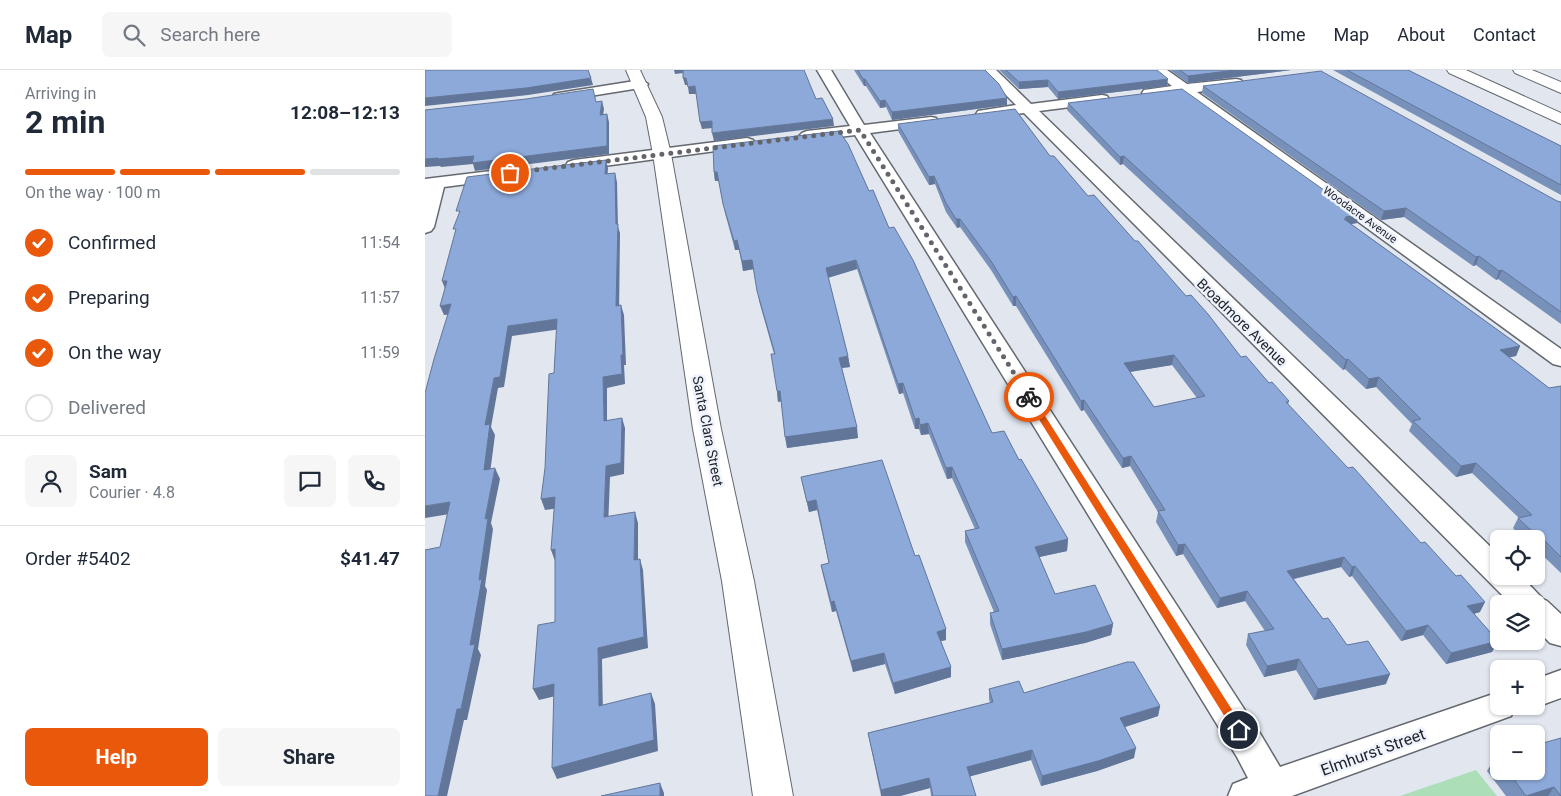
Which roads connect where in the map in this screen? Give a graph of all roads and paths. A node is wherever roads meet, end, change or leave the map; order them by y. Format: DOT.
graph roads {
  1 [pos="824,70"];
  2 [pos="988,70"];
  3 [pos="1158,70"];
  4 [pos="1454,70"];
  5 [pos="1478,70"];
  6 [pos="1515,74"];
  7 [pos="637,77"];
  8 [pos="1253,80"];
  9 [pos="1561,88"];
  10 [pos="1185,89"];
  11 [pos="1135,95"];
  12 [pos="547,98"];
  13 [pos="1115,98"];
  14 [pos="1561,100"];
  15 [pos="1561,107"];
  16 [pos="1026,109"];
  17 [pos="967,116"];
  18 [pos="948,119"];
  19 [pos="1561,119"];
  20 [pos="860,130"];
  21 [pos="793,138"];
  22 [pos="764,141"];
  23 [pos="662,154"];
  24 [pos="563,166"];
  25 [pos="514,173"];
  26 [pos="431,183"];
  27 [pos="425,228"];
  28 [pos="1561,359"];
  29 [pos="1490,564"];
  30 [pos="1511,585"];
  31 [pos="1521,595"];
  32 [pos="1545,619"];
  33 [pos="1561,634"];
  34 [pos="1561,684"];
  35 [pos="1545,689"];
  36 [pos="1490,709"];
  37 [pos="1259,792"];
  38 [pos="773,796"];
  1 -- 20 [label="street"];
  2 -- 16 [label="street, Broadmore Avenue"];
  3 -- 10 [label="street, Woodacre Avenue"];
  4 -- 19 [label="main road"];
  5 -- 15 [label="main road"];
  6 -- 9 [label="main road"];
  6 -- 14 [label="main road"];
  7 -- 12 [label="street"];
  7 -- 23 [label="main road, Santa Clara Street"];
  8 -- 10 [label="street"];
  10 -- 11 [label="street"];
  10 -- 28 [label="street, Woodacre Avenue"];
  13 -- 16 [label="street"];
  16 -- 17 [label="street"];
  16 -- 29 [label="street, Broadmore Avenue"];
  18 -- 20 [label="street"];
  20 -- 21 [label="street"];
  20 -- 37 [label="street"];
  22 -- 23 [label="street"];
  23 -- 24 [label="street"];
  23 -- 38 [label="main road, Santa Clara Street"];
  25 -- 26 [label="street"];
  26 -- 27 [label="street"];
  30 -- 31 [label="street"];
  32 -- 33 [label="street"];
  34 -- 35 [label="street"];
  36 -- 37 [label="street, Elmhurst Street"];
}
